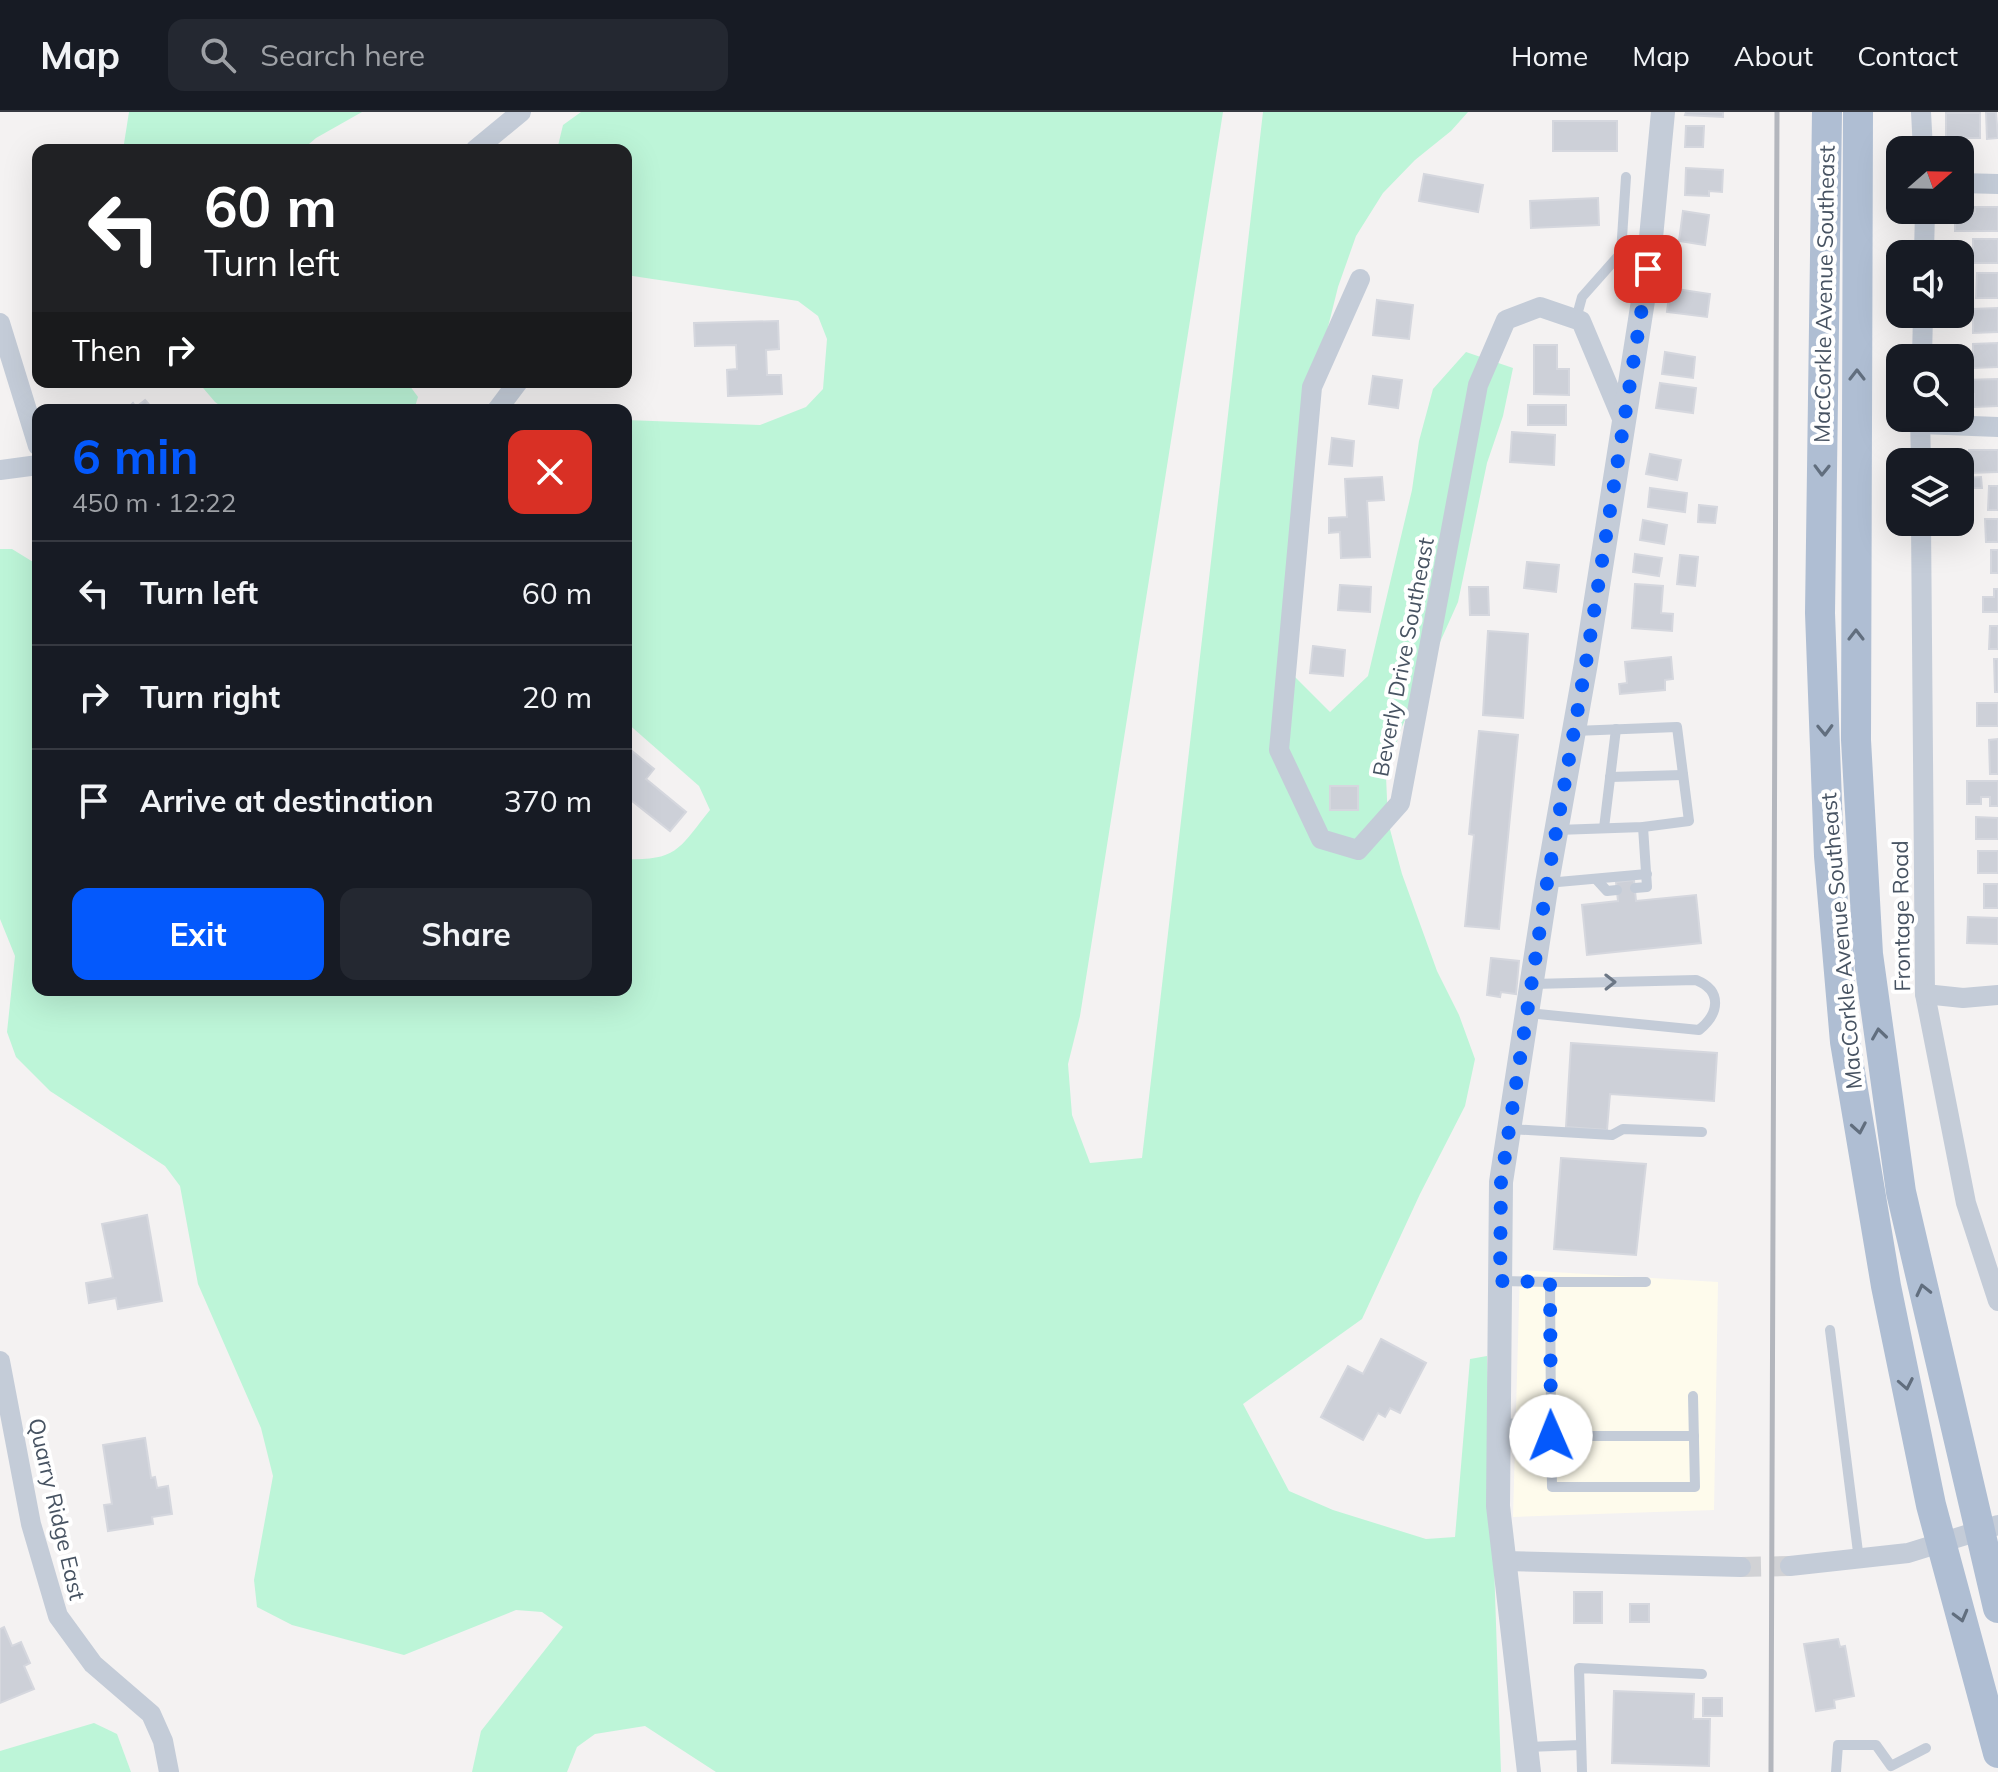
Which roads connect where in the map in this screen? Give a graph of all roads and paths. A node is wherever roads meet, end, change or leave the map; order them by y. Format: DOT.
graph roads {
  1 [pos="521,112"];
  2 [pos="1663,112"];
  3 [pos="1827,112"];
  4 [pos="1858,112"];
  5 [pos="1921,112"];
  6 [pos="1922,136"];
  7 [pos="482,144"];
  8 [pos="1626,177"];
  9 [pos="1974,183"];
  10 [pos="1998,184"];
  11 [pos="1360,279"];
  12 [pos="1576,319"];
  13 [pos="0,323"];
  14 [pos="1623,421"];
  15 [pos="1974,425"];
  16 [pos="32,427"];
  17 [pos="1998,427"];
  18 [pos="32,466"];
  19 [pos="0,470"];
  20 [pos="1921,536"];
  21 [pos="1616,729"];
  22 [pos="1574,731"];
  23 [pos="1683,775"];
  24 [pos="1610,777"];
  25 [pos="1643,827"];
  26 [pos="1604,828"];
  27 [pos="1557,830"];
  28 [pos="1647,874"];
  29 [pos="1596,879"];
  30 [pos="1547,883"];
  31 [pos="1635,888"];
  32 [pos="1617,890"];
  33 [pos="1532,984"];
  34 [pos="1925,994"];
  35 [pos="1998,995"];
  36 [pos="1528,1013"];
  37 [pos="1510,1129"];
  38 [pos="1702,1132"];
  39 [pos="1500,1281"];
  40 [pos="1550,1282"];
  41 [pos="1646,1282"];
  42 [pos="1998,1301"];
  43 [pos="1830,1330"];
  44 [pos="0,1361"];
  45 [pos="1693,1396"];
  46 [pos="1551,1422"];
  47 [pos="1499,1424"];
  48 [pos="1551,1436"];
  49 [pos="1694,1436"];
  50 [pos="1988,1528"];
  51 [pos="1941,1541"];
  52 [pos="1859,1560"];
  53 [pos="1504,1561"];
  54 [pos="1790,1566"];
  55 [pos="1741,1567"];
  56 [pos="1998,1608"];
  57 [pos="1702,1674"];
  58 [pos="1581,1745"];
  59 [pos="1526,1747"];
  60 [pos="1926,1748"];
  61 [pos="1998,1753"];
  62 [pos="1891,1769"];
  63 [pos="169,1772"];
  64 [pos="1529,1772"];
  65 [pos="1582,1772"];
  66 [pos="1836,1772"];
  1 -- 7 [label="street"];
  2 -- 14 [label="street"];
  3 -- 51 [label="main road, MacCorkle Avenue Southeast, one-way"];
  50 -- 4 [label="main road, MacCorkle Avenue Southeast, one-way"];
  5 -- 6 [label="street"];
  8 -- 12 [label="lane"];
  9 -- 10 [label="street"];
  11 -- 12 [label="street, Beverly Drive Southeast"];
  12 -- 14 [label="street"];
  13 -- 16 [label="street"];
  14 -- 22 [label="street"];
  15 -- 17 [label="street"];
  18 -- 19 [label="street"];
  20 -- 34 [label="street, Frontage Road"];
  21 -- 22 [label="lane"];
  21 -- 23 [label="lane"];
  21 -- 24 [label="lane"];
  22 -- 27 [label="street"];
  23 -- 24 [label="lane"];
  23 -- 25 [label="lane"];
  24 -- 26 [label="lane"];
  25 -- 26 [label="lane"];
  25 -- 28 [label="lane"];
  26 -- 27 [label="lane"];
  27 -- 30 [label="street"];
  28 -- 29 [label="lane"];
  28 -- 31 [label="lane"];
  29 -- 30 [label="lane"];
  29 -- 32 [label="lane"];
  30 -- 33 [label="street"];
  33 -- 36 [label="street"];
  33 -- 36 [label="lane, one-way"];
  34 -- 35 [label="street"];
  34 -- 42 [label="street, Frontage Road"];
  36 -- 37 [label="street"];
  37 -- 38 [label="lane"];
  37 -- 39 [label="street"];
  39 -- 40 [label="lane"];
  39 -- 47 [label="street"];
  40 -- 41 [label="lane"];
  40 -- 46 [label="lane"];
  43 -- 52 [label="lane"];
  44 -- 63 [label="street, Quarry Ridge East"];
  45 -- 49 [label="lane"];
  46 -- 47 [label="lane"];
  46 -- 48 [label="lane"];
  47 -- 53 [label="street"];
  48 -- 49 [label="lane"];
  48 -- 49 [label="lane"];
  50 -- 51 [label="street"];
  50 -- 56 [label="main road, MacCorkle Avenue Southeast"];
  51 -- 52 [label="street"];
  51 -- 61 [label="main road, MacCorkle Avenue Southeast, one-way"];
  52 -- 54 [label="street"];
  53 -- 55 [label="street"];
  53 -- 59 [label="street"];
  57 -- 58 [label="lane"];
  58 -- 59 [label="lane"];
  58 -- 65 [label="lane"];
  59 -- 64 [label="street"];
  60 -- 62 [label="lane"];
  62 -- 66 [label="lane"];
}
